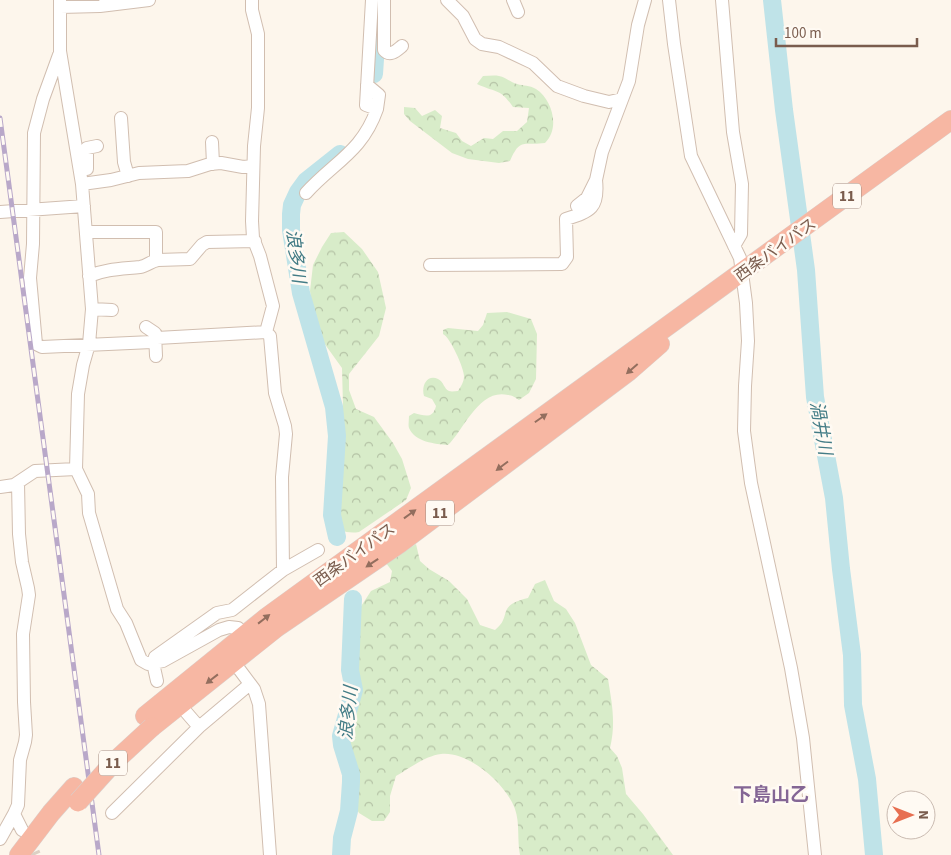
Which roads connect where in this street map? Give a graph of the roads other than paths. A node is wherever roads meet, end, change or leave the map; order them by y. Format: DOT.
graph roads {
  1 [pos="149,0"];
  2 [pos="252,0"];
  3 [pos="372,0"];
  4 [pos="384,0"];
  5 [pos="447,0"];
  6 [pos="646,0"];
  7 [pos="669,0"];
  8 [pos="722,0"];
  9 [pos="60,4"];
  10 [pos="402,46"];
  11 [pos="60,51"];
  12 [pos="622,100"];
  13 [pos="121,118"];
  14 [pos="946,124"];
  15 [pos="212,142"];
  16 [pos="96,146"];
  17 [pos="213,164"];
  18 [pos="253,166"];
  19 [pos="128,176"];
  20 [pos="596,180"];
  21 [pos="85,184"];
  22 [pos="306,193"];
  23 [pos="84,206"];
  24 [pos="577,206"];
  25 [pos="33,209"];
  26 [pos="0,212"];
  27 [pos="86,232"];
  28 [pos="254,241"];
  29 [pos="734,246"];
  30 [pos="156,260"];
  31 [pos="430,265"];
  32 [pos="748,268"];
  33 [pos="89,276"];
  34 [pos="92,310"];
  35 [pos="112,310"];
  36 [pos="146,327"];
  37 [pos="266,332"];
  38 [pos="156,338"];
  39 [pos="89,344"];
  40 [pos="156,356"];
  41 [pos="76,468"];
  42 [pos="18,483"];
  43 [pos="0,487"];
  44 [pos="318,550"];
  45 [pos="283,570"];
  46 [pos="251,640"];
  47 [pos="229,657"];
  48 [pos="153,663"];
  49 [pos="157,681"];
  50 [pos="250,684"];
  51 [pos="186,712"];
  52 [pos="199,727"];
  53 [pos="76,794"];
  54 [pos="112,813"];
  55 [pos="14,814"];
  56 [pos="22,830"];
  57 [pos="0,839"];
  58 [pos="19,855"];
  59 [pos="35,855"];
  60 [pos="270,855"];
  61 [pos="815,855"];
  1 -- 9 [label="street"];
  2 -- 18 [label="street"];
  3 -- 22 [label="street"];
  4 -- 10 [label="street"];
  5 -- 12 [label="street"];
  6 -- 12 [label="street"];
  7 -- 29 [label="street"];
  8 -- 29 [label="street"];
  9 -- 11 [label="street"];
  11 -- 21 [label="street"];
  11 -- 25 [label="street"];
  12 -- 20 [label="street"];
  13 -- 19 [label="street"];
  14 -- 32 [label="highway, 西条バイパス / 11"];
  15 -- 17 [label="street"];
  16 -- 21 [label="street"];
  17 -- 18 [label="street"];
  17 -- 19 [label="street"];
  18 -- 28 [label="street"];
  19 -- 21 [label="street"];
  20 -- 24 [label="street"];
  20 -- 31 [label="street"];
  21 -- 23 [label="street"];
  23 -- 25 [label="street"];
  23 -- 27 [label="street"];
  25 -- 26 [label="street"];
  25 -- 39 [label="street"];
  27 -- 30 [label="street"];
  27 -- 33 [label="street"];
  28 -- 30 [label="street"];
  28 -- 37 [label="street"];
  29 -- 32 [label="street"];
  30 -- 33 [label="street"];
  32 -- 46 [label="highway, 西条バイパス / 11"];
  32 -- 61 [label="street"];
  33 -- 34 [label="street"];
  34 -- 35 [label="street"];
  34 -- 39 [label="street"];
  36 -- 38 [label="street"];
  37 -- 38 [label="street"];
  37 -- 45 [label="street"];
  38 -- 39 [label="street"];
  38 -- 40 [label="street"];
  39 -- 41 [label="street"];
  41 -- 42 [label="street"];
  41 -- 48 [label="street"];
  42 -- 43 [label="street"];
  42 -- 55 [label="street"];
  44 -- 45 [label="street"];
  45 -- 48 [label="street"];
  46 -- 47 [label="highway, 西条バイパス / 11"];
  46 -- 48 [label="street"];
  47 -- 50 [label="street"];
  47 -- 53 [label="highway, 西条バイパス / 11, bridge"];
  48 -- 49 [label="street"];
  50 -- 52 [label="street"];
  50 -- 60 [label="street"];
  51 -- 52 [label="street"];
  52 -- 54 [label="street"];
  53 -- 58 [label="highway, 西条バイパス / 11"];
  53 -- 59 [label="highway, 西条バイパス / 11"];
  55 -- 56 [label="street"];
  55 -- 57 [label="street"];
}
